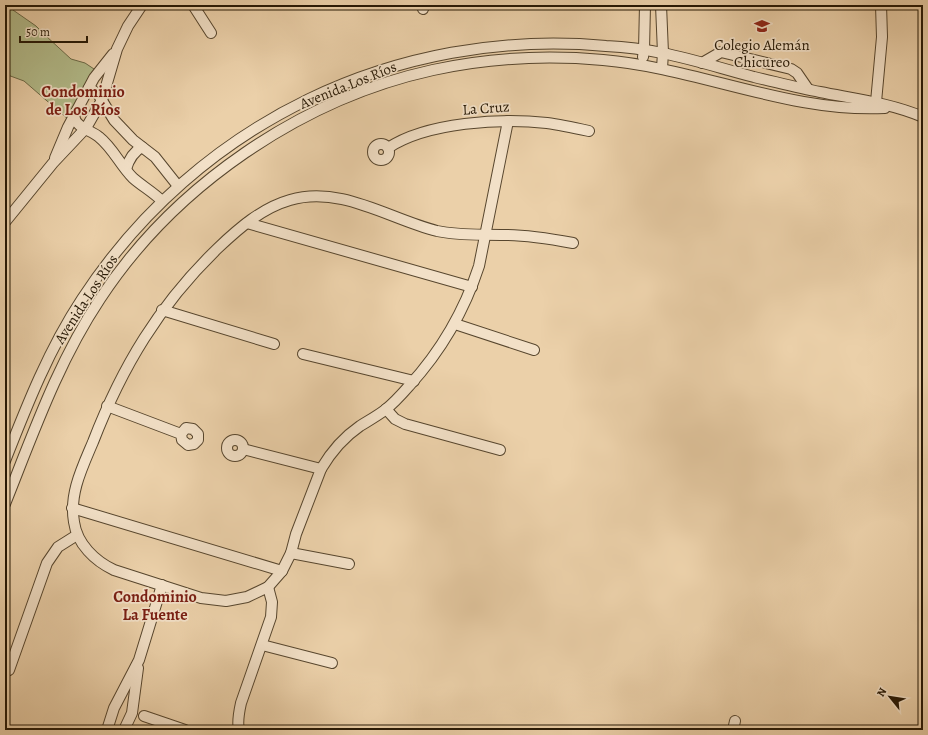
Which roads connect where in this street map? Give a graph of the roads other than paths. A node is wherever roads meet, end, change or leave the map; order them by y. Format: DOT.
graph roads {
  1 [pos="142,5"];
  2 [pos="193,5"];
  3 [pos="645,5"];
  4 [pos="661,5"];
  5 [pos="881,5"];
  6 [pos="211,33"];
  7 [pos="117,49"];
  8 [pos="644,50"];
  9 [pos="663,53"];
  10 [pos="429,57"];
  11 [pos="702,63"];
  12 [pos="641,64"];
  13 [pos="662,68"];
  14 [pos="432,71"];
  15 [pos="89,88"];
  16 [pos="808,89"];
  17 [pos="822,92"];
  18 [pos="102,100"];
  19 [pos="876,102"];
  20 [pos="820,104"];
  21 [pos="897,108"];
  22 [pos="74,116"];
  23 [pos="923,117"];
  24 [pos="508,121"];
  25 [pos="86,128"];
  26 [pos="589,131"];
  27 [pos="142,147"];
  28 [pos="388,148"];
  29 [pos="219,153"];
  30 [pos="52,164"];
  31 [pos="227,166"];
  32 [pos="126,169"];
  33 [pos="178,186"];
  34 [pos="162,201"];
  35 [pos="5,222"];
  36 [pos="247,223"];
  37 [pos="485,236"];
  38 [pos="573,243"];
  39 [pos="472,287"];
  40 [pos="162,310"];
  41 [pos="455,324"];
  42 [pos="274,344"];
  43 [pos="534,350"];
  44 [pos="304,354"];
  45 [pos="414,381"];
  46 [pos="107,406"];
  47 [pos="386,409"];
  48 [pos="181,434"];
  49 [pos="243,449"];
  50 [pos="500,450"];
  51 [pos="5,461"];
  52 [pos="321,469"];
  53 [pos="7,492"];
  54 [pos="5,504"];
  55 [pos="72,508"];
  56 [pos="77,535"];
  57 [pos="290,553"];
  58 [pos="349,564"];
  59 [pos="282,571"];
  60 [pos="162,585"];
  61 [pos="268,587"];
  62 [pos="262,645"];
  63 [pos="138,660"];
  64 [pos="332,663"];
  65 [pos="9,670"];
  66 [pos="144,716"];
  67 [pos="107,730"];
  68 [pos="124,730"];
  69 [pos="185,730"];
  70 [pos="239,730"];
  1 -- 7 [label="street"];
  2 -- 6 [label="street"];
  3 -- 8 [label="street"];
  4 -- 9 [label="street"];
  5 -- 19 [label="street"];
  7 -- 15 [label="street"];
  7 -- 18 [label="street"];
  8 -- 9 [label="street, Avenida Los Ríos"];
  8 -- 10 [label="street, Avenida Los Ríos"];
  8 -- 12 [label="street"];
  9 -- 11 [label="street, Avenida Los Ríos"];
  9 -- 13 [label="street"];
  10 -- 14 [label="street"];
  10 -- 29 [label="street, Avenida Los Ríos"];
  11 -- 16 [label="street, Avenida Los Ríos"];
  11 -- 16 [label="street"];
  12 -- 13 [label="street, Avenida Los Ríos"];
  12 -- 14 [label="street, Avenida Los Ríos"];
  13 -- 20 [label="street, Avenida Los Ríos"];
  14 -- 31 [label="street, Avenida Los Ríos"];
  15 -- 18 [label="street"];
  15 -- 22 [label="street"];
  16 -- 17 [label="street, Avenida Los Ríos"];
  17 -- 19 [label="street, Avenida Los Ríos"];
  17 -- 20 [label="street"];
  18 -- 25 [label="street"];
  18 -- 27 [label="street"];
  19 -- 21 [label="street, Avenida Los Ríos"];
  20 -- 21 [label="street, Avenida Los Ríos"];
  21 -- 23 [label="street, Avenida Los Ríos"];
  22 -- 25 [label="street"];
  22 -- 30 [label="street"];
  24 -- 26 [label="street, La Cruz"];
  24 -- 28 [label="street, La Cruz"];
  24 -- 37 [label="street"];
  25 -- 30 [label="street"];
  25 -- 32 [label="street"];
  27 -- 32 [label="street"];
  27 -- 33 [label="street"];
  29 -- 31 [label="street"];
  29 -- 33 [label="street, Avenida Los Ríos"];
  30 -- 35 [label="street"];
  31 -- 53 [label="street, Avenida Los Ríos"];
  32 -- 34 [label="street"];
  33 -- 34 [label="street, Avenida Los Ríos"];
  34 -- 51 [label="street, Avenida Los Ríos"];
  36 -- 37 [label="street"];
  36 -- 39 [label="street"];
  36 -- 40 [label="street"];
  37 -- 38 [label="street"];
  37 -- 39 [label="street"];
  39 -- 41 [label="street"];
  40 -- 42 [label="street"];
  40 -- 46 [label="street"];
  41 -- 43 [label="street"];
  41 -- 45 [label="street"];
  44 -- 45 [label="street"];
  45 -- 47 [label="street"];
  46 -- 48 [label="street"];
  46 -- 55 [label="street"];
  47 -- 50 [label="street"];
  47 -- 52 [label="street"];
  49 -- 52 [label="street"];
  52 -- 57 [label="street"];
  53 -- 54 [label="street, Avenida Los Ríos"];
  55 -- 56 [label="street"];
  55 -- 59 [label="street"];
  56 -- 60 [label="street"];
  56 -- 65 [label="street"];
  57 -- 58 [label="street"];
  57 -- 59 [label="street"];
  59 -- 61 [label="street"];
  60 -- 61 [label="street"];
  60 -- 63 [label="street"];
  61 -- 62 [label="street"];
  62 -- 64 [label="street"];
  62 -- 70 [label="street"];
  63 -- 67 [label="street"];
  63 -- 68 [label="street"];
  66 -- 69 [label="street"];
}
